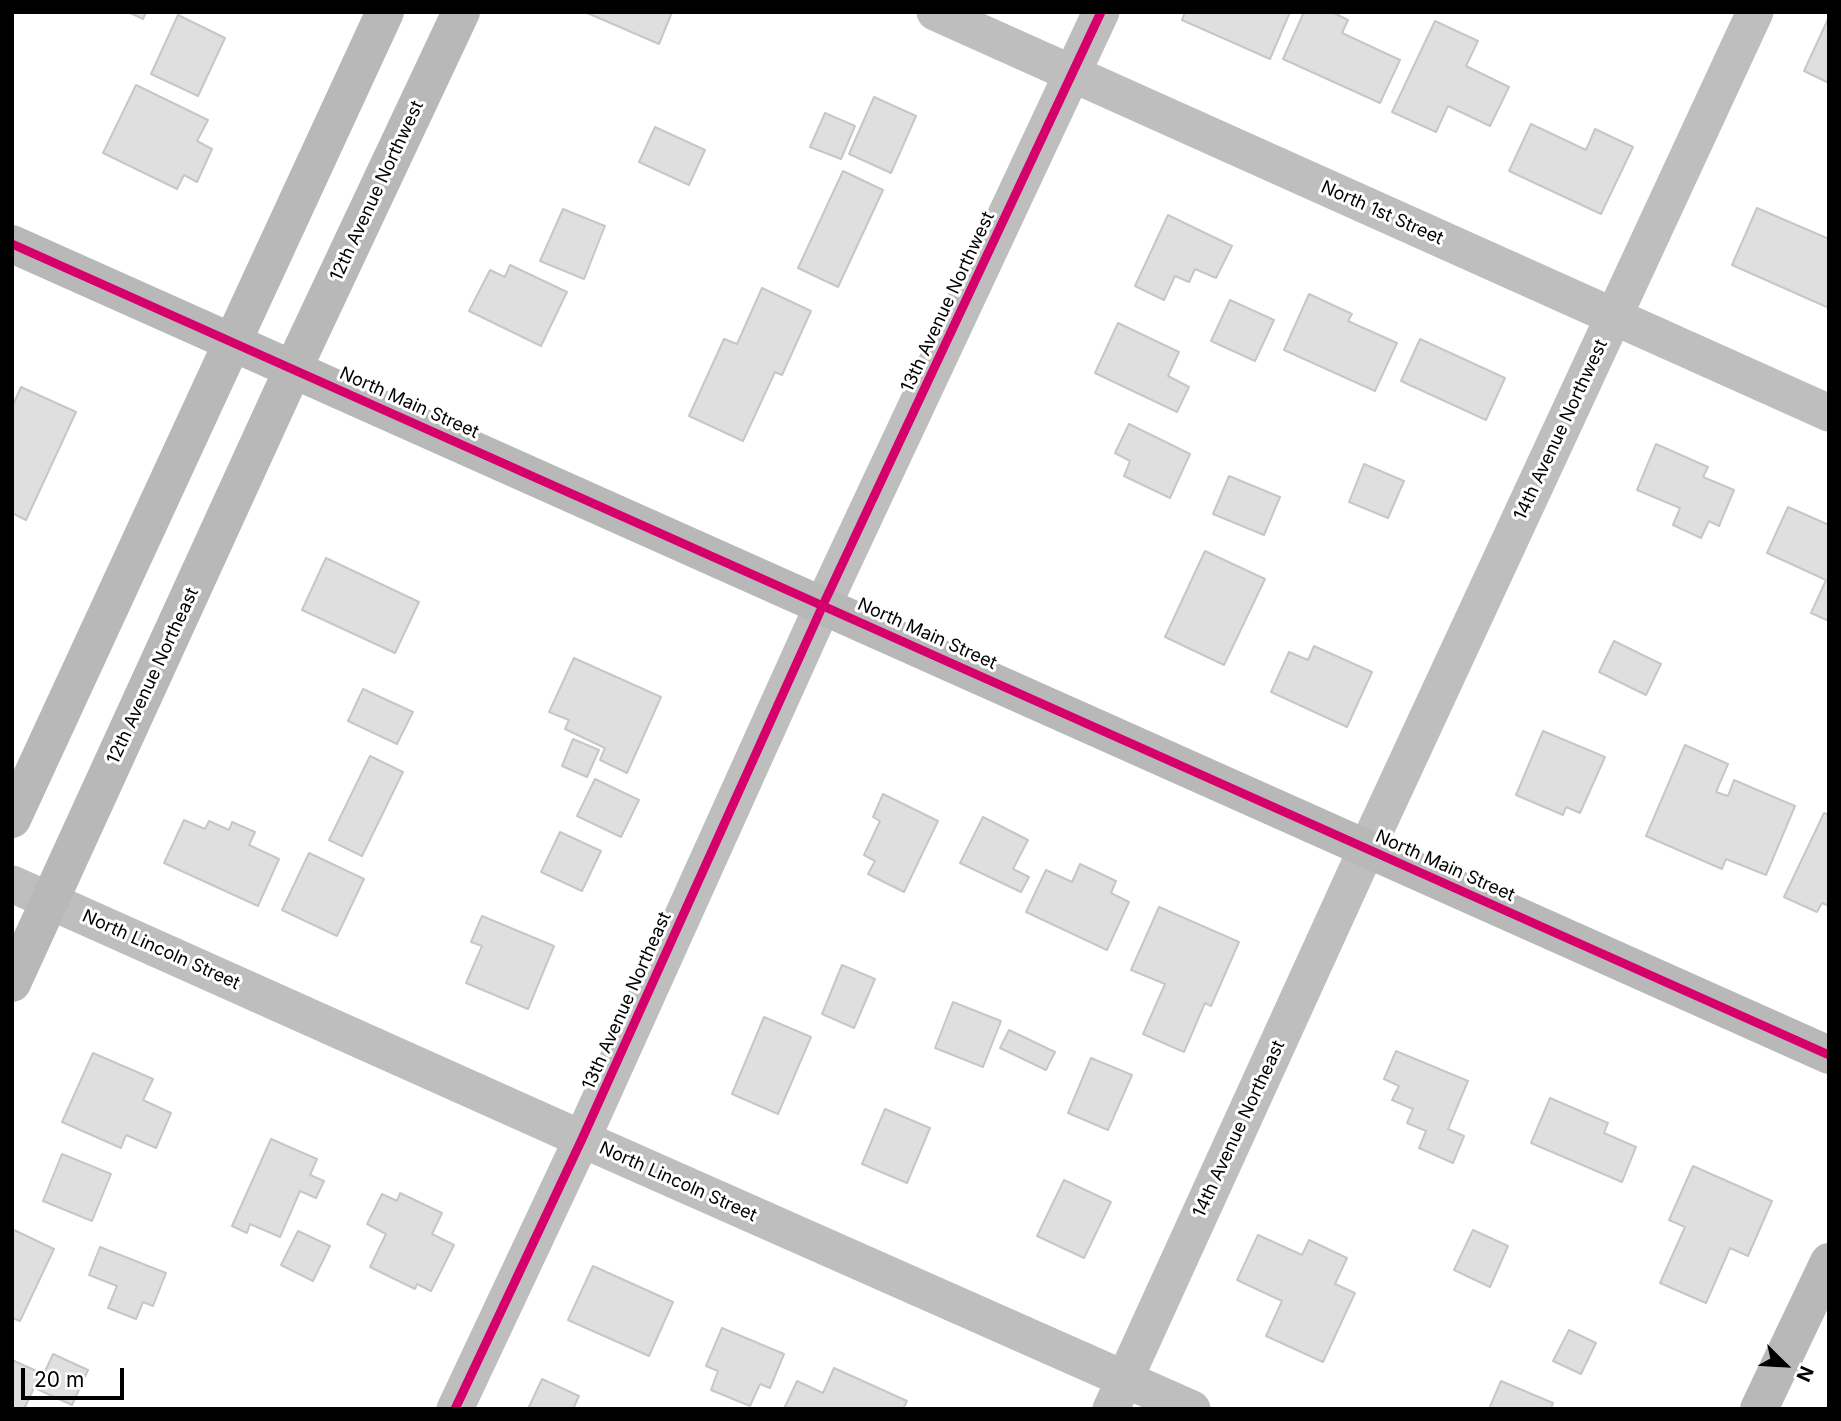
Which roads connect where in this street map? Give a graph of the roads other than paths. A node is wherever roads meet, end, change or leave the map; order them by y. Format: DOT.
graph roads {
  1 [pos="385,12"];
  2 [pos="461,12"];
  3 [pos="935,12"];
  4 [pos="1101,12"];
  5 [pos="1755,12"];
  6 [pos="1072,73"];
  7 [pos="12,244"];
  8 [pos="1614,317"];
  9 [pos="233,342"];
  10 [pos="293,369"];
  11 [pos="1829,413"];
  12 [pos="823,605"];
  13 [pos="12,819"];
  14 [pos="1367,848"];
  15 [pos="12,884"];
  16 [pos="50,901"];
  17 [pos="12,983"];
  18 [pos="1829,1055"];
  19 [pos="582,1139"];
  20 [pos="1829,1262"];
  21 [pos="1118,1394"];
  22 [pos="455,1409"];
  23 [pos="1192,1409"];
  24 [pos="1759,1409"];
  1 -- 9 [label="street"];
  2 -- 10 [label="street, 12th Avenue Northwest"];
  3 -- 6 [label="street, North 1st Street"];
  4 -- 6 [label="street, 13th Avenue Northwest"];
  5 -- 8 [label="street, 14th Avenue Northwest"];
  6 -- 8 [label="street, North 1st Street"];
  6 -- 12 [label="street, 13th Avenue Northwest"];
  7 -- 9 [label="street, North Main Street"];
  8 -- 11 [label="street, North 1st Street"];
  8 -- 14 [label="street, 14th Avenue Northwest"];
  9 -- 10 [label="street, North Main Street"];
  9 -- 13 [label="street"];
  10 -- 12 [label="street, North Main Street"];
  10 -- 16 [label="street, 12th Avenue Northeast"];
  12 -- 14 [label="street, North Main Street"];
  12 -- 19 [label="street, 13th Avenue Northeast"];
  14 -- 18 [label="street, North Main Street"];
  14 -- 21 [label="street, 14th Avenue Northeast"];
  15 -- 16 [label="street, North Lincoln Street"];
  16 -- 17 [label="street, 12th Avenue Northeast"];
  16 -- 19 [label="street, North Lincoln Street"];
  19 -- 21 [label="street, North Lincoln Street"];
  19 -- 22 [label="street, 13th Avenue Northeast"];
  20 -- 24 [label="street"];
  21 -- 23 [label="street, North Lincoln Street"];
}
